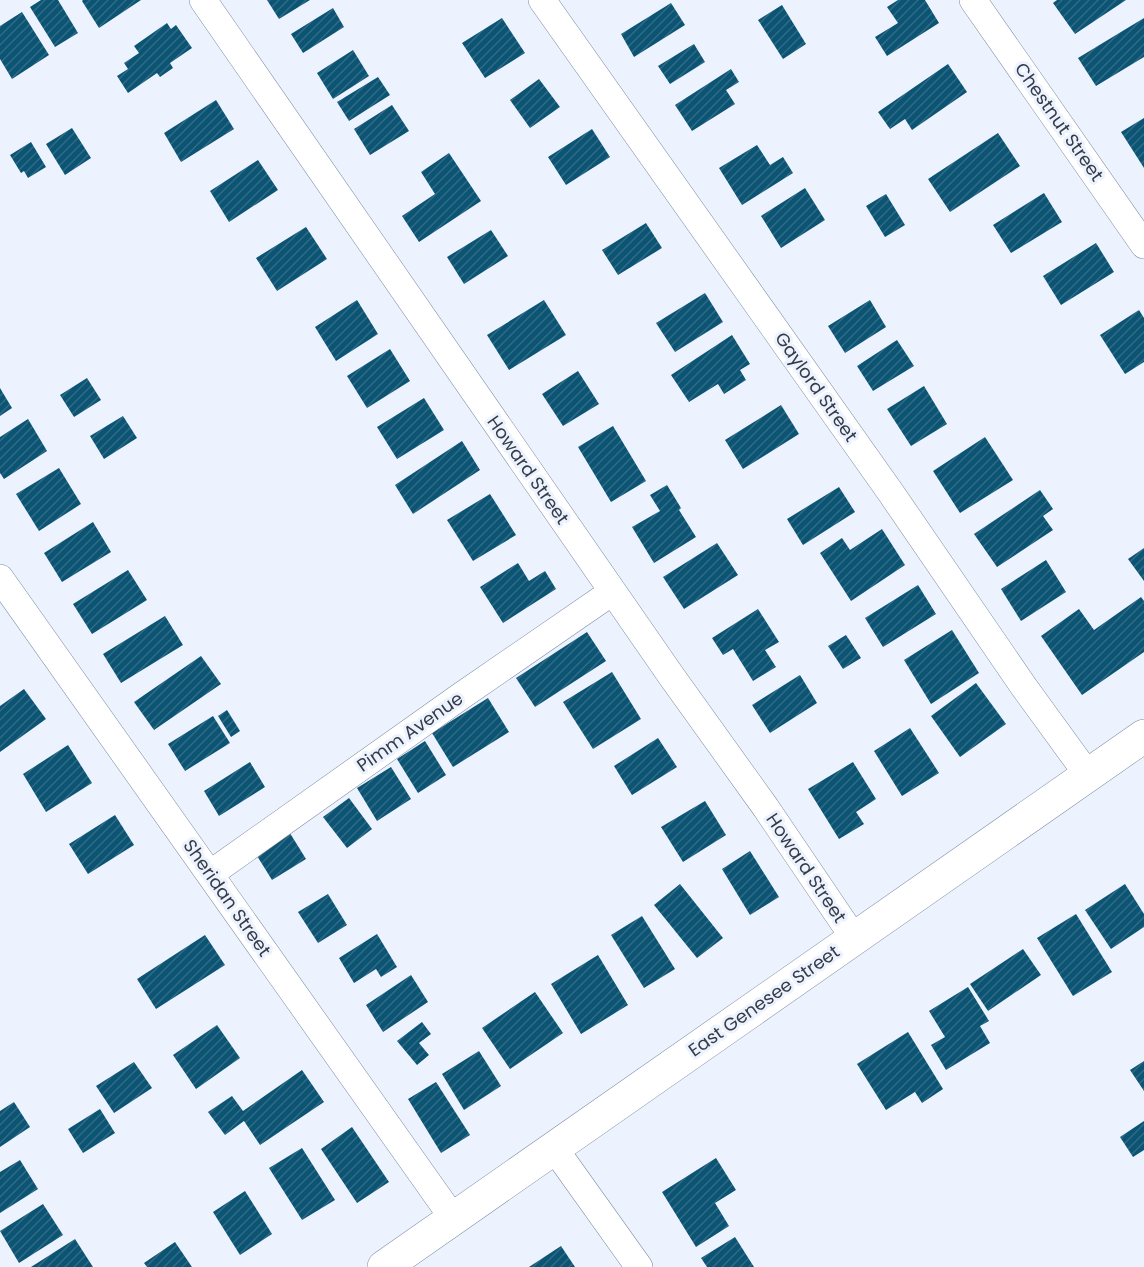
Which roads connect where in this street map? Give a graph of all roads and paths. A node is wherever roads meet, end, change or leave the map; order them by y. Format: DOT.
graph roads {
  1 [pos="203,0"];
  2 [pos="542,0"];
  3 [pos="973,0"];
  4 [pos="1144,246"];
  5 [pos="0,578"];
  6 [pos="612,592"];
  7 [pos="1144,736"];
  8 [pos="1088,775"];
  9 [pos="210,874"];
  10 [pos="854,938"];
  11 [pos="554,1148"];
  12 [pos="453,1218"];
  13 [pos="384,1267"];
  14 [pos="639,1267"];
  1 -- 6 [label="street, Howard Street"];
  2 -- 8 [label="street, Gaylord Street"];
  3 -- 4 [label="street, Chestnut Street"];
  5 -- 9 [label="street, Sheridan Street"];
  6 -- 9 [label="street, Pimm Avenue"];
  6 -- 10 [label="street, Howard Street"];
  7 -- 8 [label="highway, East Genesee Street"];
  8 -- 10 [label="highway, East Genesee Street"];
  9 -- 12 [label="street, Sheridan Street"];
  10 -- 11 [label="highway, East Genesee Street"];
  11 -- 12 [label="highway, East Genesee Street"];
  11 -- 14 [label="street"];
  12 -- 13 [label="highway, East Genesee Street"];
}
